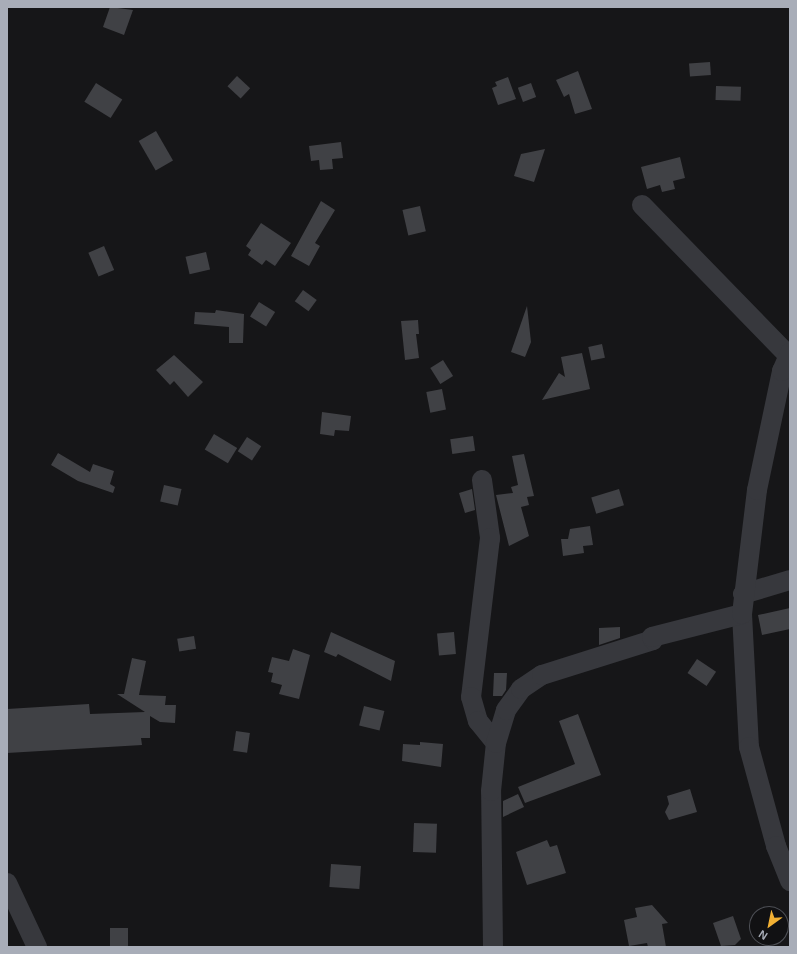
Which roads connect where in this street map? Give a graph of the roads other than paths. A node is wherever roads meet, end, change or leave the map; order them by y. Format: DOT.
graph roads {
  1 [pos="642,205"];
  2 [pos="789,354"];
  3 [pos="482,480"];
  4 [pos="790,580"];
  5 [pos="743,594"];
  6 [pos="742,614"];
  7 [pos="496,743"];
  8 [pos="790,881"];
  9 [pos="7,883"];
  10 [pos="37,947"];
  11 [pos="493,947"];
  1 -- 2 [label="street"];
  2 -- 5 [label="street"];
  3 -- 7 [label="street"];
  4 -- 5 [label="street"];
  5 -- 6 [label="street"];
  6 -- 7 [label="street"];
  6 -- 8 [label="street"];
  7 -- 11 [label="street"];
  9 -- 10 [label="street"];
}
